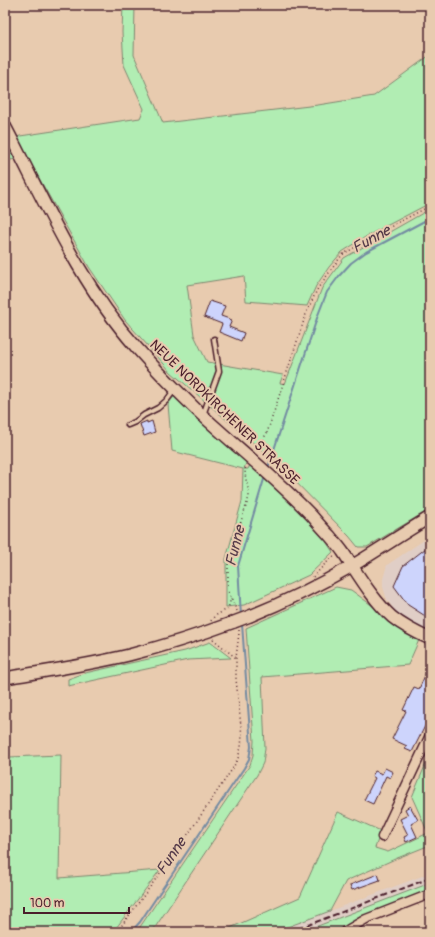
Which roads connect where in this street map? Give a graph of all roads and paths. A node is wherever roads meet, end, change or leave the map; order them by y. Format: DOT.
graph roads {
  1 [pos="5,126"];
  2 [pos="430,206"];
  3 [pos="214,339"];
  4 [pos="176,389"];
  5 [pos="202,415"];
  6 [pos="128,425"];
  7 [pos="255,462"];
  8 [pos="430,517"];
  9 [pos="342,550"];
  10 [pos="351,566"];
  11 [pos="312,578"];
  12 [pos="231,598"];
  13 [pos="236,622"];
  14 [pos="206,632"];
  15 [pos="430,639"];
  16 [pos="236,658"];
  17 [pos="5,678"];
  18 [pos="430,735"];
  19 [pos="382,837"];
  20 [pos="430,894"];
  21 [pos="117,932"];
  22 [pos="344,932"];
  1 -- 4 [label="street, NEUE NORDKIRCHENER STRASSE"];
  2 -- 7 [label="path"];
  3 -- 5 [label="lane"];
  4 -- 5 [label="street, NEUE NORDKIRCHENER STRASSE"];
  4 -- 6 [label="lane"];
  5 -- 7 [label="street, NEUE NORDKIRCHENER STRASSE"];
  7 -- 9 [label="street, NEUE NORDKIRCHENER STRASSE"];
  7 -- 12 [label="path"];
  8 -- 10 [label="street"];
  9 -- 10 [label="street, NEUE NORDKIRCHENER STRASSE"];
  9 -- 11 [label="path"];
  10 -- 13 [label="street, bridge"];
  10 -- 15 [label="street, NEUE NORDKIRCHENER STRASSE"];
  12 -- 13 [label="path"];
  12 -- 14 [label="path"];
  13 -- 14 [label="street"];
  13 -- 16 [label="path"];
  14 -- 16 [label="path"];
  14 -- 17 [label="street"];
  16 -- 21 [label="path"];
  18 -- 19 [label="street"];
  20 -- 22 [label="street"];
}
